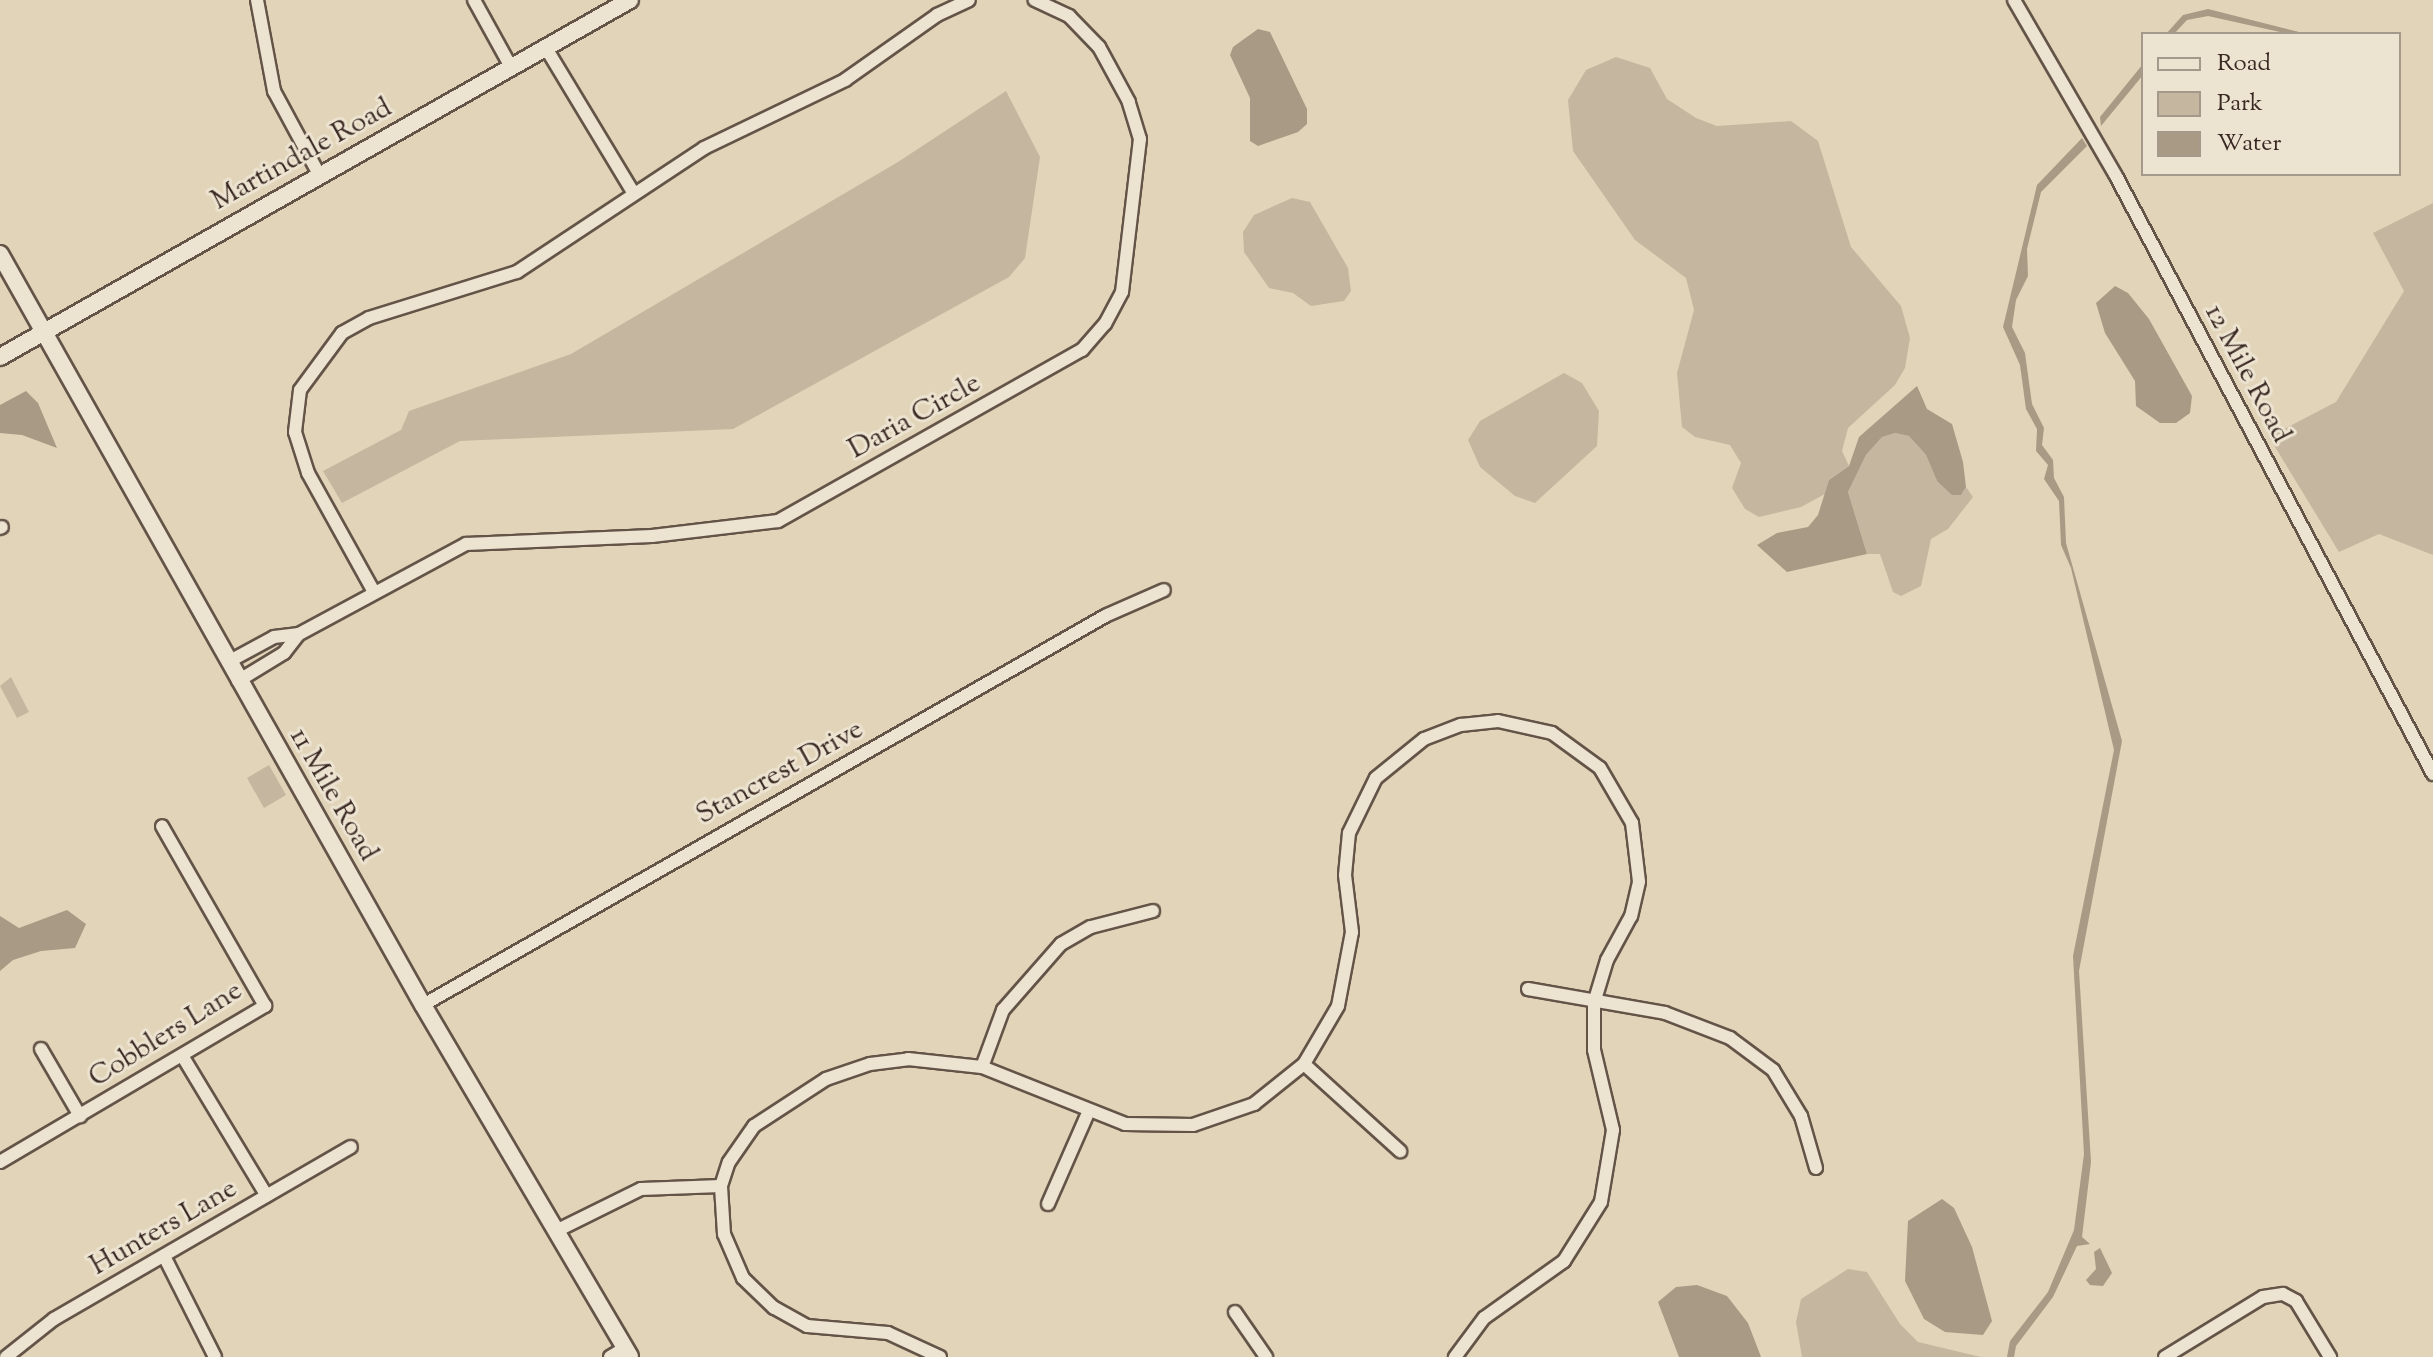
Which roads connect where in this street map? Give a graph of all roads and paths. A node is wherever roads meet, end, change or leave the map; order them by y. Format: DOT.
graph roads {
  1 [pos="257,0"];
  2 [pos="474,0"];
  3 [pos="630,0"];
  4 [pos="969,0"];
  5 [pos="1034,0"];
  6 [pos="2014,0"];
  7 [pos="546,48"];
  8 [pos="511,67"];
  9 [pos="320,176"];
  10 [pos="634,194"];
  11 [pos="0,254"];
  12 [pos="45,332"];
  13 [pos="0,357"];
  14 [pos="1164,590"];
  15 [pos="374,592"];
  16 [pos="299,634"];
  17 [pos="228,662"];
  18 [pos="238,681"];
  19 [pos="2433,774"];
  20 [pos="162,826"];
  21 [pos="1153,911"];
  22 [pos="1528,989"];
  23 [pos="1594,1003"];
  24 [pos="423,1005"];
  25 [pos="41,1049"];
  26 [pos="183,1057"];
  27 [pos="1304,1064"];
  28 [pos="982,1067"];
  29 [pos="1088,1113"];
  30 [pos="80,1116"];
  31 [pos="351,1147"];
  32 [pos="1400,1151"];
  33 [pos="0,1162"];
  34 [pos="1816,1168"];
  35 [pos="721,1186"];
  36 [pos="267,1196"];
  37 [pos="1048,1204"];
  38 [pos="556,1231"];
  39 [pos="164,1256"];
  40 [pos="1235,1312"];
  41 [pos="627,1353"];
  42 [pos="6,1357"];
  43 [pos="215,1357"];
  44 [pos="610,1357"];
  45 [pos="940,1357"];
  46 [pos="1266,1357"];
  47 [pos="1455,1357"];
  48 [pos="2165,1357"];
  49 [pos="2330,1357"];
  1 -- 9 [label="street"];
  2 -- 8 [label="street"];
  3 -- 7 [label="street, Martindale Road"];
  4 -- 10 [label="street"];
  5 -- 15 [label="street, Daria Circle"];
  6 -- 19 [label="street, 12 Mile Road"];
  7 -- 8 [label="street, Martindale Road"];
  7 -- 10 [label="street"];
  8 -- 9 [label="street, Martindale Road"];
  9 -- 12 [label="street, Martindale Road"];
  10 -- 15 [label="street"];
  11 -- 12 [label="street, 11 Mile Road"];
  12 -- 13 [label="street, Martindale Road"];
  12 -- 17 [label="street, 11 Mile Road"];
  14 -- 24 [label="street, Stancrest Drive"];
  15 -- 16 [label="street, Daria Circle"];
  16 -- 17 [label="street, Daria Circle"];
  16 -- 18 [label="street, Daria Circle"];
  17 -- 18 [label="street, 11 Mile Road"];
  18 -- 24 [label="street, 11 Mile Road"];
  20 -- 26 [label="street, Cobblers Lane"];
  21 -- 28 [label="street"];
  22 -- 23 [label="street"];
  23 -- 27 [label="street"];
  23 -- 34 [label="street"];
  23 -- 47 [label="street"];
  24 -- 38 [label="street, 11 Mile Road"];
  25 -- 30 [label="street"];
  26 -- 30 [label="street, Cobblers Lane"];
  26 -- 36 [label="street"];
  27 -- 29 [label="street"];
  27 -- 32 [label="street"];
  28 -- 29 [label="street"];
  28 -- 35 [label="street"];
  29 -- 37 [label="street"];
  30 -- 33 [label="street, Cobblers Lane"];
  31 -- 36 [label="street, Hunters Lane"];
  35 -- 38 [label="street"];
  35 -- 45 [label="street"];
  36 -- 39 [label="street, Hunters Lane"];
  38 -- 41 [label="street, 11 Mile Road"];
  39 -- 42 [label="street, Hunters Lane"];
  39 -- 43 [label="street"];
  40 -- 46 [label="street"];
  41 -- 44 [label="street"];
  48 -- 49 [label="street"];
}
